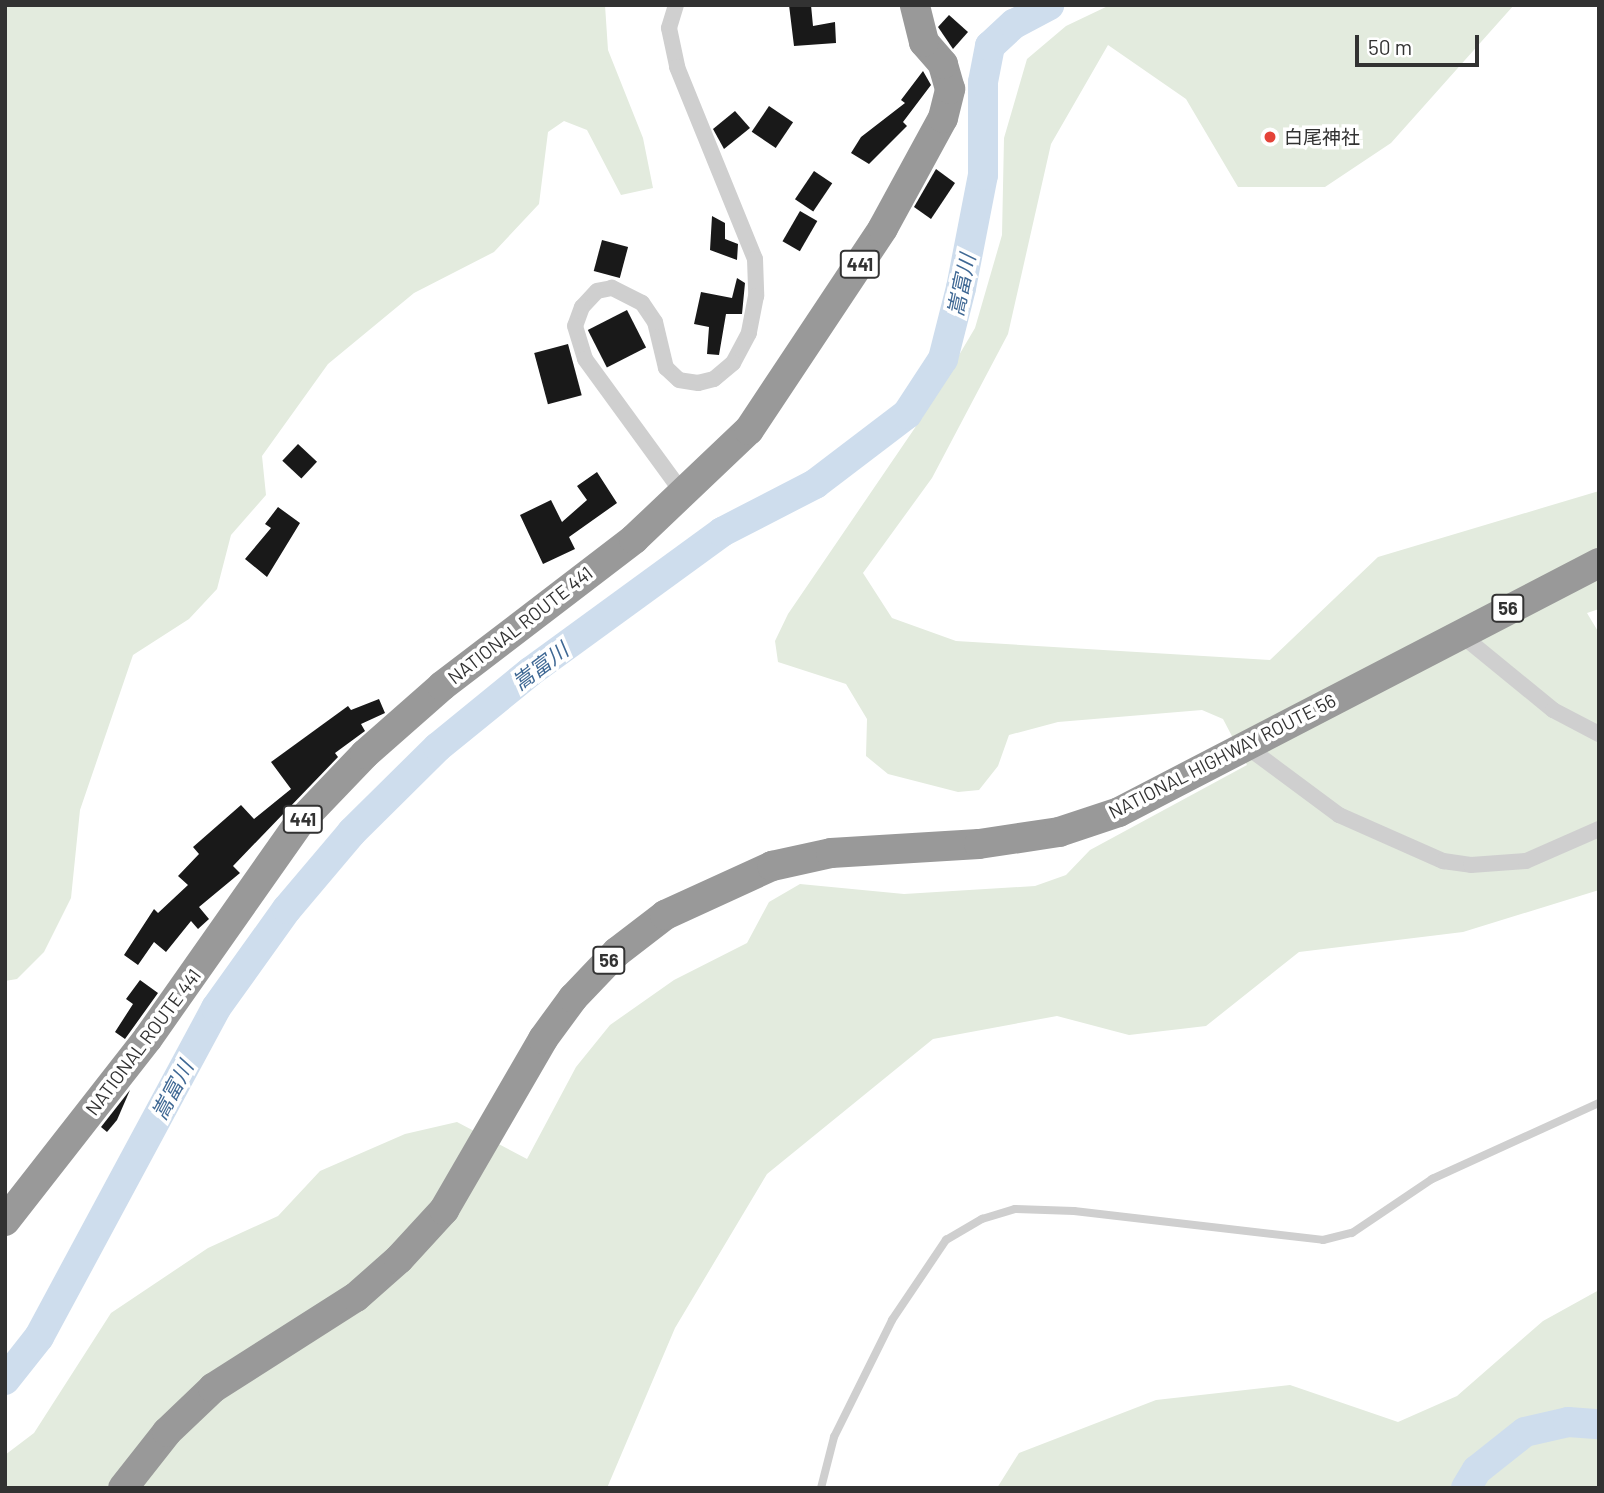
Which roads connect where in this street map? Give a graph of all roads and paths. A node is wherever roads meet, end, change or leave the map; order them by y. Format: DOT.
graph roads {
  1 [pos="676,5"];
  2 [pos="915,5"];
  3 [pos="684,495"];
  4 [pos="1599,563"];
  5 [pos="1459,633"];
  6 [pos="1599,734"];
  7 [pos="1247,746"];
  8 [pos="1599,829"];
  9 [pos="1599,1103"];
  10 [pos="5,1220"];
  11 [pos="123,1488"];
  12 [pos="821,1488"];
  1 -- 3 [label="street"];
  2 -- 3 [label="highway, NATIONAL ROUTE 441 / 441"];
  3 -- 10 [label="highway, NATIONAL ROUTE 441 / 441"];
  4 -- 5 [label="highway, NATIONAL HIGHWAY ROUTE 56 / 56"];
  5 -- 6 [label="street"];
  5 -- 7 [label="highway, NATIONAL HIGHWAY ROUTE 56 / 56"];
  7 -- 8 [label="street"];
  7 -- 11 [label="highway, NATIONAL HIGHWAY ROUTE 56 / 56"];
  9 -- 12 [label="lane"];
}
